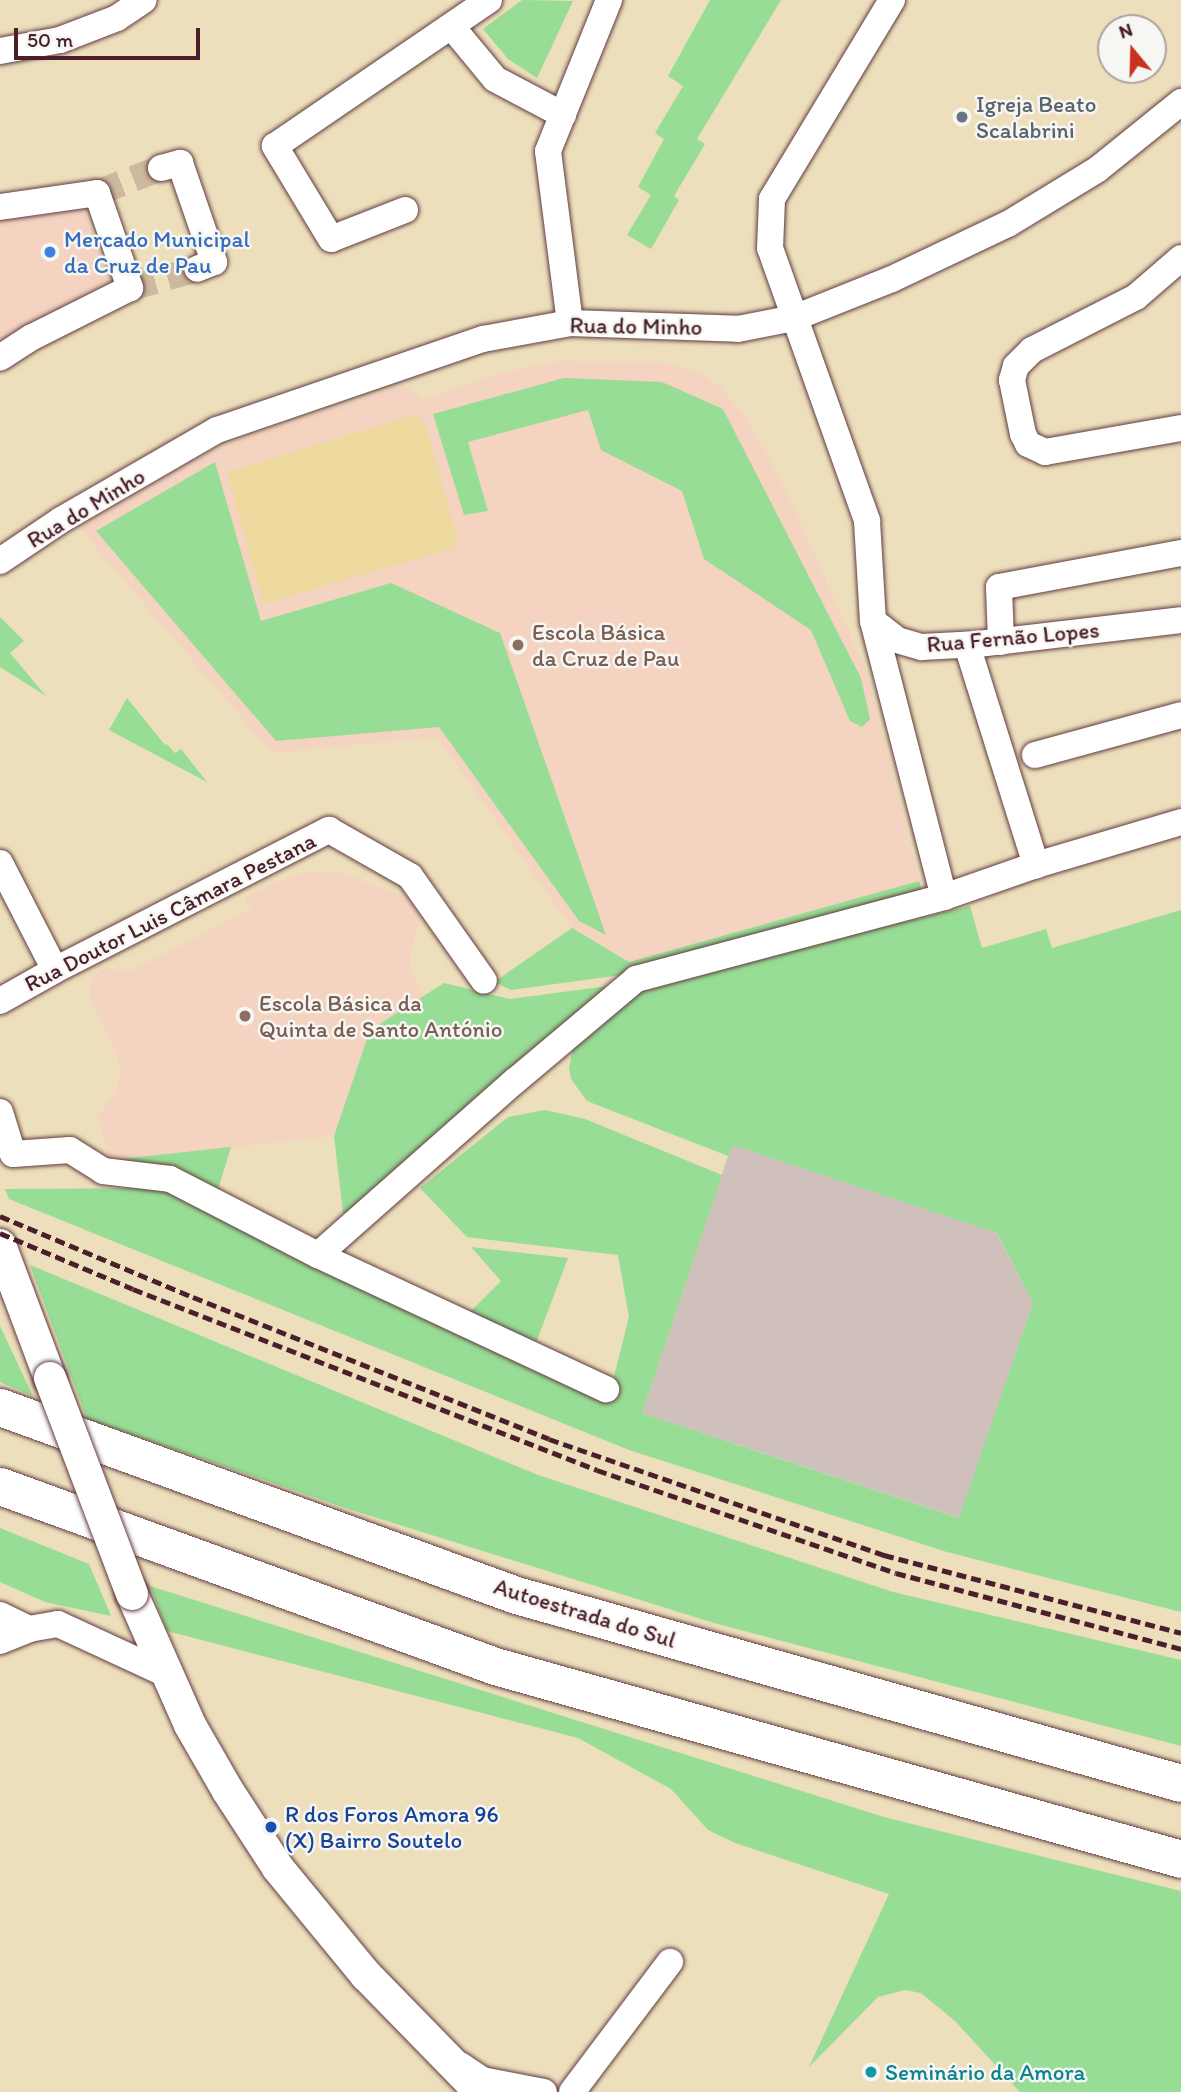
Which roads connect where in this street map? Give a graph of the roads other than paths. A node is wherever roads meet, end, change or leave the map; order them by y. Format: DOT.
graph roads {
  1 [pos="144,0"];
  2 [pos="489,0"];
  3 [pos="609,0"];
  4 [pos="892,0"];
  5 [pos="452,27"];
  6 [pos="0,51"];
  7 [pos="1181,102"];
  8 [pos="563,115"];
  9 [pos="161,168"];
  10 [pos="0,207"];
  11 [pos="405,210"];
  12 [pos="1181,258"];
  13 [pos="197,269"];
  14 [pos="794,318"];
  15 [pos="570,323"];
  16 [pos="0,358"];
  17 [pos="1181,428"];
  18 [pos="1181,553"];
  19 [pos="0,561"];
  20 [pos="1181,620"];
  21 [pos="873,621"];
  22 [pos="1001,642"];
  23 [pos="967,645"];
  24 [pos="1181,715"];
  25 [pos="1035,755"];
  26 [pos="1181,822"];
  27 [pos="0,863"];
  28 [pos="1036,865"];
  29 [pos="944,897"];
  30 [pos="55,970"];
  31 [pos="484,981"];
  32 [pos="0,1001"];
  33 [pos="0,1112"];
  34 [pos="3,1252"];
  35 [pos="317,1255"];
  36 [pos="607,1389"];
  37 [pos="0,1407"];
  38 [pos="0,1486"];
  39 [pos="0,1615"];
  40 [pos="29,1629"];
  41 [pos="0,1641"];
  42 [pos="166,1674"];
  43 [pos="1181,1783"];
  44 [pos="1181,1859"];
  45 [pos="670,1962"];
  46 [pos="443,2054"];
  47 [pos="480,2092"];
  48 [pos="544,2092"];
  49 [pos="572,2092"];
  1 -- 6 [label="street"];
  2 -- 5 [label="street"];
  3 -- 8 [label="street"];
  4 -- 14 [label="street"];
  5 -- 8 [label="street"];
  5 -- 11 [label="street"];
  7 -- 14 [label="street, Rua do Minho"];
  8 -- 15 [label="street"];
  9 -- 13 [label="street"];
  10 -- 16 [label="street"];
  12 -- 17 [label="street"];
  14 -- 15 [label="street, Rua do Minho"];
  14 -- 21 [label="street"];
  15 -- 19 [label="street, Rua do Minho"];
  18 -- 22 [label="street"];
  20 -- 22 [label="street, Rua Fernão Lopes"];
  21 -- 23 [label="street, Rua Fernão Lopes"];
  21 -- 29 [label="street"];
  22 -- 23 [label="street, Rua Fernão Lopes"];
  23 -- 28 [label="street"];
  24 -- 25 [label="street"];
  26 -- 28 [label="street"];
  27 -- 30 [label="street"];
  28 -- 29 [label="street"];
  29 -- 35 [label="street"];
  30 -- 31 [label="street, Rua Doutor Luis Câmara Pestana"];
  30 -- 32 [label="street, Rua Doutor Luis Câmara Pestana"];
  33 -- 35 [label="street"];
  34 -- 42 [label="main road, bridge"];
  35 -- 36 [label="street"];
  37 -- 43 [label="highway, Autoestrada do Sul"];
  38 -- 44 [label="highway"];
  39 -- 40 [label="street"];
  40 -- 41 [label="street"];
  40 -- 42 [label="street"];
  42 -- 46 [label="main road"];
  45 -- 49 [label="street"];
  46 -- 47 [label="main road"];
  46 -- 48 [label="street"];
}
